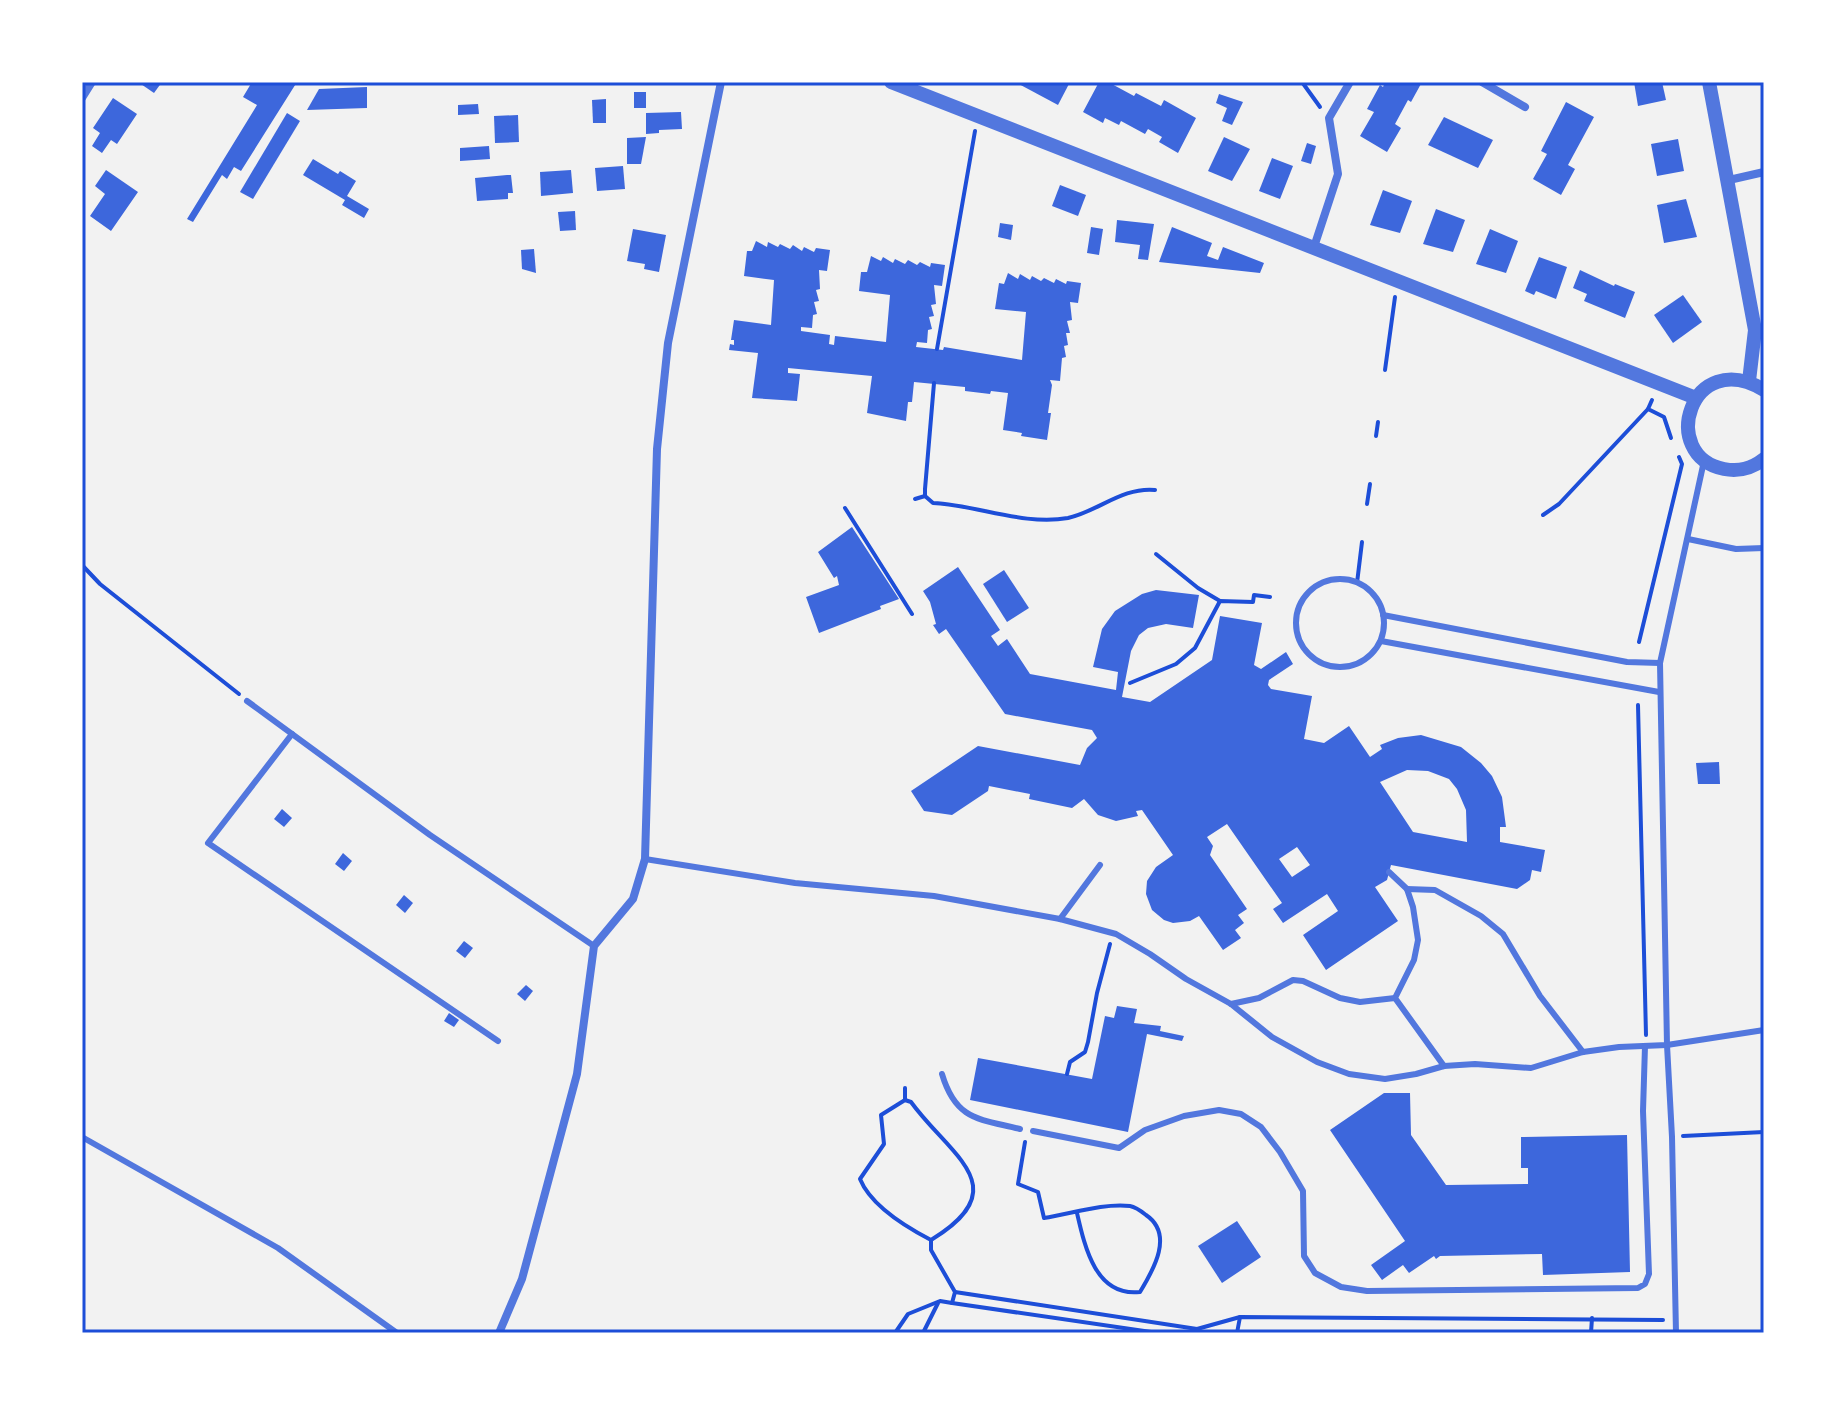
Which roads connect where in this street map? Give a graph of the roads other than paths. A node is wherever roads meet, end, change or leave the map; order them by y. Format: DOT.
graph roads {
  1 [pos="92,82"];
  2 [pos="721,82"];
  3 [pos="891,82"];
  4 [pos="1350,82"];
  5 [pos="1482,82"];
  6 [pos="1709,82"];
  7 [pos="82,98"];
  8 [pos="1525,107"];
  9 [pos="1764,172"];
  10 [pos="1729,180"];
  11 [pos="1314,247"];
  12 [pos="1749,381"];
  13 [pos="1764,390"];
  14 [pos="1696,398"];
  15 [pos="1764,459"];
  16 [pos="1704,461"];
  17 [pos="1688,539"];
  18 [pos="1764,548"];
  19 [pos="1383,615"];
  20 [pos="1381,641"];
  21 [pos="1660,663"];
  22 [pos="1659,692"];
  23 [pos="247,701"];
  24 [pos="292,734"];
  25 [pos="645,859"];
  26 [pos="1100,865"];
  27 [pos="1389,872"];
  28 [pos="1407,889"];
  29 [pos="1060,919"];
  30 [pos="594,946"];
  31 [pos="1395,998"];
  32 [pos="1231,1004"];
  33 [pos="1764,1030"];
  34 [pos="498,1041"];
  35 [pos="1667,1045"];
  36 [pos="1645,1046"];
  37 [pos="1583,1052"];
  38 [pos="1444,1066"];
  39 [pos="942,1074"];
  40 [pos="1020,1129"];
  41 [pos="1033,1131"];
  42 [pos="82,1137"];
  43 [pos="397,1333"];
  44 [pos="499,1333"];
  45 [pos="1676,1333"];
  1 -- 7 [label="street"];
  2 -- 25 [label="street"];
  3 -- 11 [label="street"];
  4 -- 11 [label="street"];
  5 -- 8 [label="street"];
  6 -- 10 [label="street"];
  9 -- 10 [label="street"];
  10 -- 12 [label="street"];
  11 -- 14 [label="street"];
  12 -- 13 [label="street"];
  12 -- 14 [label="street"];
  14 -- 16 [label="street"];
  15 -- 16 [label="street"];
  16 -- 17 [label="lane"];
  17 -- 18 [label="lane"];
  17 -- 21 [label="lane"];
  19 -- 20 [label="lane"];
  19 -- 20 [label="lane"];
  19 -- 21 [label="lane"];
  20 -- 22 [label="lane"];
  21 -- 22 [label="lane"];
  22 -- 35 [label="lane"];
  23 -- 24 [label="lane"];
  24 -- 30 [label="lane"];
  24 -- 34 [label="lane"];
  25 -- 29 [label="lane"];
  25 -- 30 [label="street"];
  26 -- 29 [label="lane"];
  27 -- 28 [label="lane"];
  28 -- 31 [label="lane"];
  28 -- 37 [label="lane"];
  29 -- 32 [label="lane"];
  30 -- 44 [label="street"];
  31 -- 32 [label="lane"];
  31 -- 38 [label="lane"];
  32 -- 38 [label="lane"];
  33 -- 35 [label="lane"];
  35 -- 36 [label="lane"];
  35 -- 45 [label="lane"];
  36 -- 37 [label="lane"];
  36 -- 41 [label="lane"];
  37 -- 38 [label="lane"];
  39 -- 40 [label="lane"];
  42 -- 43 [label="lane"];
}
